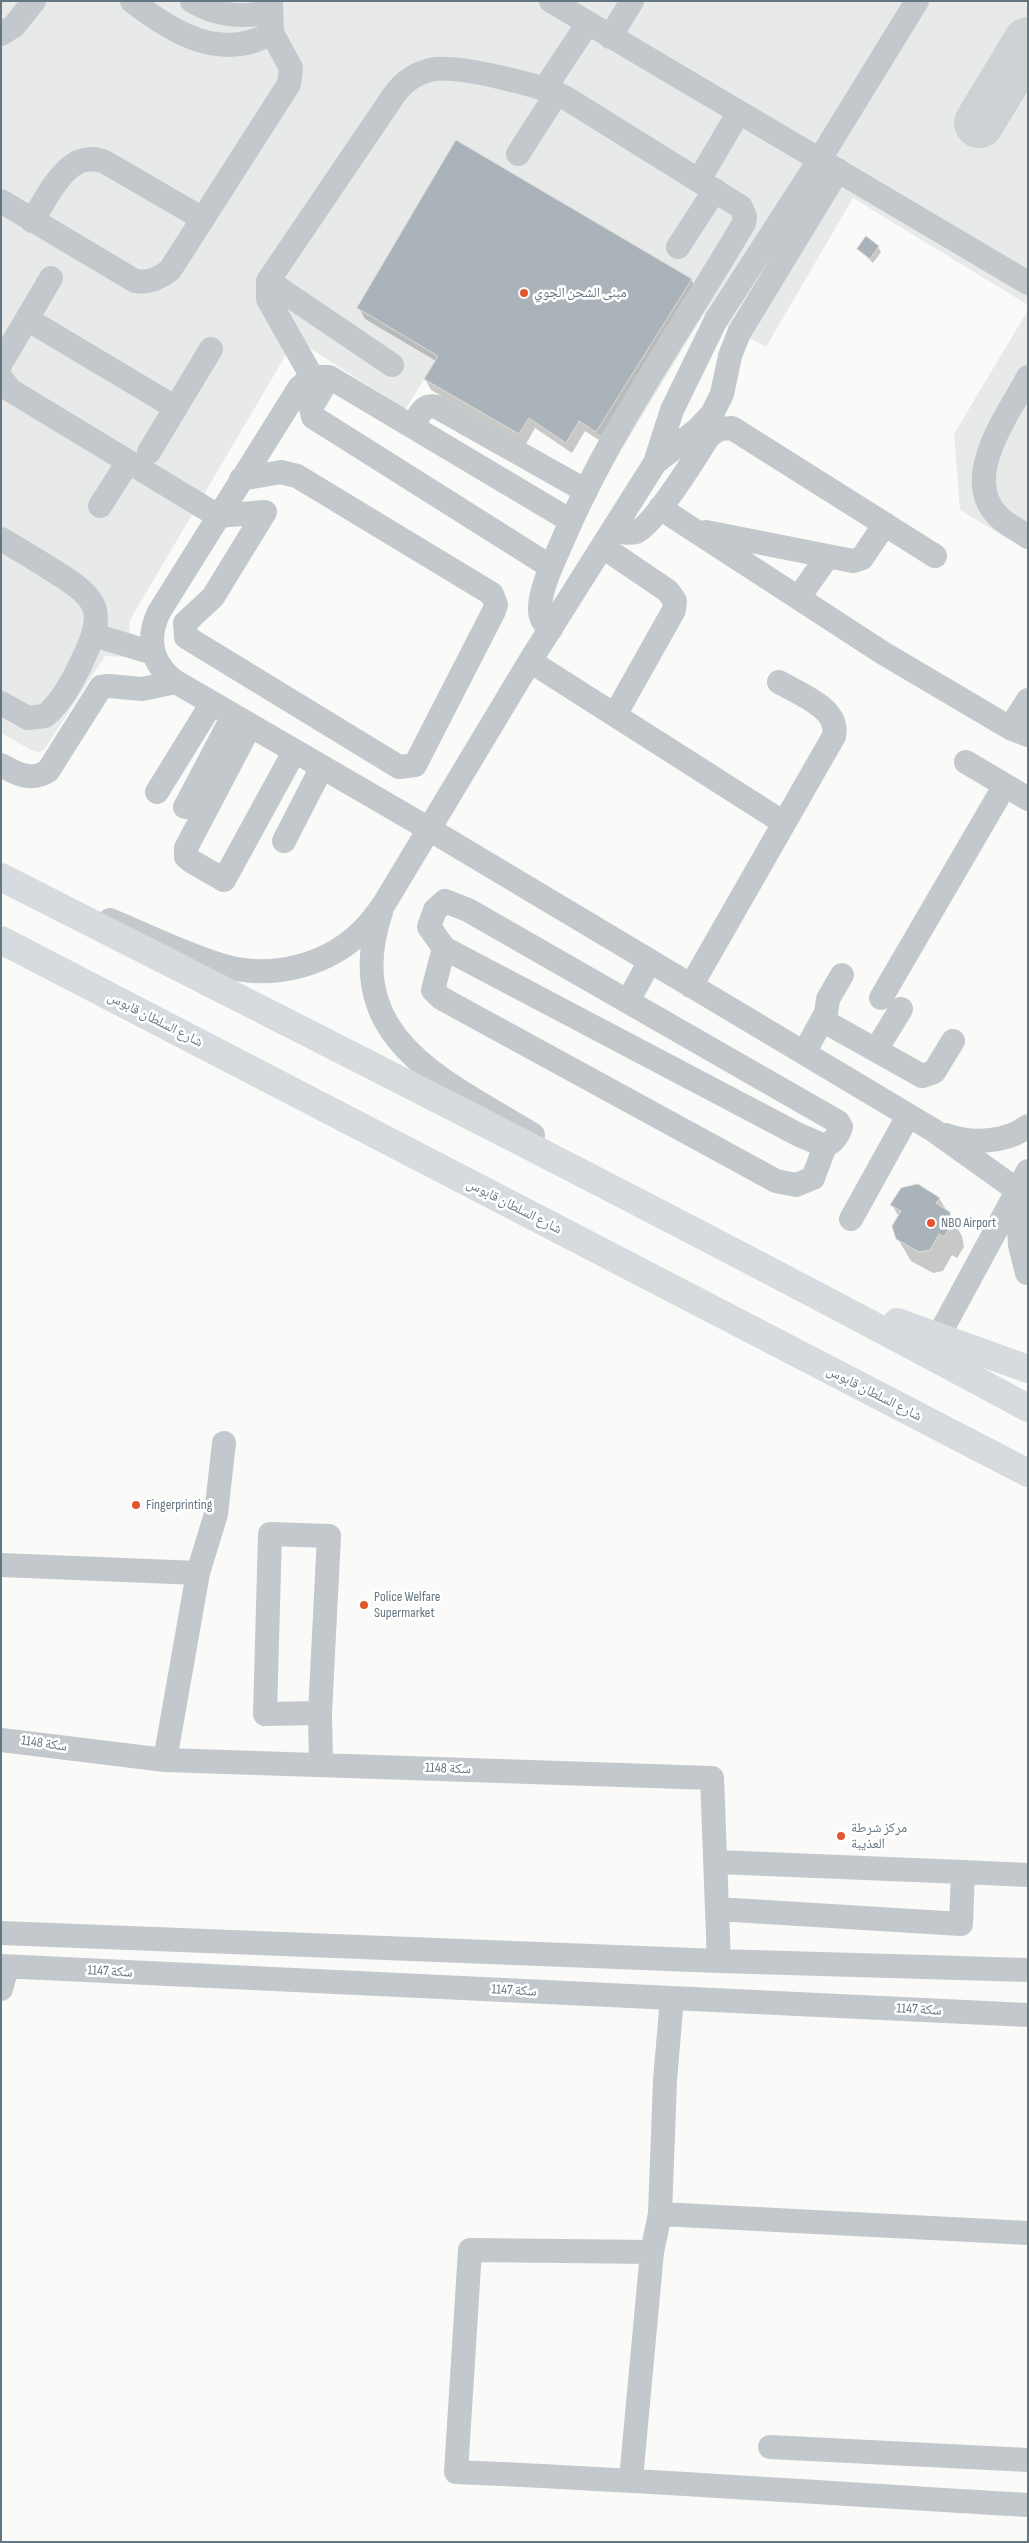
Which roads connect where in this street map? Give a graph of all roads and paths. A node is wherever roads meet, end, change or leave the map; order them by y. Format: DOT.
graph roads {
  1 [pos="34,1"];
  2 [pos="132,1"];
  3 [pos="192,1"];
  4 [pos="551,1"];
  5 [pos="632,1"];
  6 [pos="917,1"];
  7 [pos="271,15"];
  8 [pos="588,24"];
  9 [pos="1,34"];
  10 [pos="610,37"];
  11 [pos="551,90"];
  12 [pos="740,112"];
  13 [pos="518,154"];
  14 [pos="829,164"];
  15 [pos="707,185"];
  16 [pos="1,201"];
  17 [pos="203,219"];
  18 [pos="32,221"];
  19 [pos="678,247"];
  20 [pos="1024,273"];
  21 [pos="51,278"];
  22 [pos="268,281"];
  23 [pos="27,319"];
  24 [pos="211,349"];
  25 [pos="1,363"];
  26 [pos="392,365"];
  27 [pos="321,377"];
  28 [pos="1028,377"];
  29 [pos="1,378"];
  30 [pos="176,408"];
  31 [pos="413,426"];
  32 [pos="139,457"];
  33 [pos="655,463"];
  34 [pos="241,479"];
  35 [pos="586,491"];
  36 [pos="100,506"];
  37 [pos="660,508"];
  38 [pos="218,516"];
  39 [pos="571,521"];
  40 [pos="885,524"];
  41 [pos="694,529"];
  42 [pos="1028,537"];
  43 [pos="1,539"];
  44 [pos="608,539"];
  45 [pos="828,556"];
  46 [pos="934,556"];
  47 [pos="551,567"];
  48 [pos="799,597"];
  49 [pos="551,629"];
  50 [pos="94,635"];
  51 [pos="153,653"];
  52 [pos="530,661"];
  53 [pos="176,682"];
  54 [pos="779,682"];
  55 [pos="1028,700"];
  56 [pos="1,702"];
  57 [pos="212,704"];
  58 [pos="615,715"];
  59 [pos="242,721"];
  60 [pos="1019,731"];
  61 [pos="294,752"];
  62 [pos="966,762"];
  63 [pos="1,765"];
  64 [pos="322,768"];
  65 [pos="1005,785"];
  66 [pos="157,792"];
  67 [pos="1028,799"];
  68 [pos="185,807"];
  69 [pos="784,823"];
  70 [pos="429,829"];
  71 [pos="284,841"];
  72 [pos="1,877"];
  73 [pos="384,904"];
  74 [pos="1,940"];
  75 [pos="444,948"];
  76 [pos="1,953"];
  77 [pos="650,961"];
  78 [pos="842,975"];
  79 [pos="84,984"];
  80 [pos="691,986"];
  81 [pos="628,1001"];
  82 [pos="825,1010"];
  83 [pos="953,1041"];
  84 [pos="797,1049"];
  85 [pos="876,1050"];
  86 [pos="908,1116"];
  87 [pos="1028,1126"];
  88 [pos="933,1130"];
  89 [pos="825,1146"];
  90 [pos="1023,1180"];
  91 [pos="631,1198"];
  92 [pos="851,1219"];
  93 [pos="1028,1252"];
  94 [pos="1028,1274"];
  95 [pos="817,1294"];
  96 [pos="938,1337"];
  97 [pos="1028,1369"];
  98 [pos="1028,1408"];
  99 [pos="224,1443"];
  100 [pos="1028,1473"];
  101 [pos="1,1565"];
  102 [pos="198,1573"];
  103 [pos="320,1713"];
  104 [pos="1,1740"];
  105 [pos="165,1760"];
  106 [pos="320,1764"];
  107 [pos="717,1862"];
  108 [pos="962,1872"];
  109 [pos="1028,1875"];
  110 [pos="717,1909"];
  111 [pos="1,1933"];
  112 [pos="719,1961"];
  113 [pos="1028,1970"];
  114 [pos="3,1974"];
  115 [pos="672,1998"];
  116 [pos="1028,2015"];
  117 [pos="660,2214"];
  118 [pos="1028,2233"];
  119 [pos="652,2252"];
  120 [pos="770,2447"];
  121 [pos="1028,2460"];
  122 [pos="631,2479"];
  123 [pos="1028,2505"];
  1 -- 9 [label="street"];
  2 -- 7 [label="street"];
  3 -- 7 [label="street"];
  4 -- 8 [label="street"];
  5 -- 10 [label="street"];
  6 -- 14 [label="street"];
  7 -- 17 [label="street"];
  8 -- 10 [label="street"];
  8 -- 11 [label="street"];
  10 -- 12 [label="street"];
  11 -- 13 [label="street"];
  11 -- 15 [label="street"];
  11 -- 22 [label="street"];
  12 -- 14 [label="street"];
  12 -- 15 [label="street"];
  14 -- 20 [label="street"];
  14 -- 33 [label="street"];
  14 -- 33 [label="street"];
  15 -- 19 [label="street"];
  15 -- 35 [label="street"];
  16 -- 18 [label="street"];
  17 -- 18 [label="street"];
  17 -- 18 [label="street"];
  21 -- 23 [label="street"];
  22 -- 26 [label="street"];
  22 -- 27 [label="street"];
  23 -- 25 [label="street"];
  23 -- 30 [label="street"];
  24 -- 30 [label="street"];
  27 -- 31 [label="street"];
  27 -- 34 [label="street"];
  27 -- 47 [label="street"];
  28 -- 42 [label="street"];
  29 -- 32 [label="street"];
  30 -- 32 [label="street"];
  31 -- 35 [label="street"];
  31 -- 39 [label="street"];
  32 -- 36 [label="street"];
  32 -- 38 [label="street"];
  33 -- 44 [label="street"];
  34 -- 38 [label="street"];
  34 -- 38 [label="street"];
  35 -- 39 [label="street"];
  37 -- 40 [label="street"];
  37 -- 41 [label="street"];
  37 -- 44 [label="street"];
  38 -- 51 [label="street"];
  39 -- 47 [label="street"];
  40 -- 45 [label="street"];
  40 -- 46 [label="street"];
  41 -- 45 [label="street"];
  41 -- 48 [label="street"];
  43 -- 50 [label="street"];
  44 -- 49 [label="street"];
  44 -- 58 [label="street"];
  45 -- 48 [label="street"];
  47 -- 49 [label="street"];
  48 -- 60 [label="street"];
  49 -- 52 [label="street"];
  50 -- 51 [label="street"];
  50 -- 56 [label="street"];
  51 -- 53 [label="street"];
  52 -- 58 [label="street"];
  52 -- 70 [label="street"];
  53 -- 57 [label="street"];
  53 -- 63 [label="street"];
  54 -- 69 [label="street"];
  55 -- 60 [label="street"];
  57 -- 59 [label="street"];
  57 -- 66 [label="street"];
  58 -- 69 [label="street"];
  59 -- 61 [label="street"];
  59 -- 61 [label="street"];
  59 -- 68 [label="street"];
  61 -- 64 [label="street"];
  62 -- 65 [label="street"];
  64 -- 70 [label="street"];
  64 -- 71 [label="street"];
  65 -- 67 [label="street"];
  65 -- 85 [label="street"];
  69 -- 80 [label="street"];
  70 -- 73 [label="street"];
  70 -- 77 [label="street"];
  72 -- 73 [label="street"];
  72 -- 91 [label="highway"];
  73 -- 91 [label="street"];
  74 -- 79 [label="highway, شارع السلطان قابوس"];
  75 -- 81 [label="street"];
  75 -- 89 [label="street"];
  75 -- 89 [label="street"];
  76 -- 79 [label="street"];
  77 -- 80 [label="street"];
  77 -- 81 [label="street"];
  78 -- 82 [label="street"];
  79 -- 100 [label="highway, شارع السلطان قابوس"];
  80 -- 84 [label="street"];
  81 -- 89 [label="street"];
  82 -- 84 [label="street"];
  82 -- 85 [label="street"];
  83 -- 85 [label="street"];
  84 -- 86 [label="street"];
  86 -- 88 [label="street"];
  86 -- 92 [label="street"];
  87 -- 88 [label="street"];
  88 -- 90 [label="street"];
  90 -- 94 [label="street"];
  90 -- 96 [label="street"];
  91 -- 95 [label="highway"];
  93 -- 94 [label="street"];
  95 -- 96 [label="highway"];
  95 -- 98 [label="highway"];
  96 -- 97 [label="highway"];
  99 -- 102 [label="street"];
  101 -- 102 [label="street"];
  102 -- 105 [label="street"];
  103 -- 103 [label="street"];
  103 -- 106 [label="street"];
  104 -- 105 [label="street, سكة 1148"];
  105 -- 106 [label="street, سكة 1148"];
  106 -- 107 [label="street, سكة 1148"];
  107 -- 108 [label="street"];
  107 -- 110 [label="street, سكة 1148"];
  108 -- 109 [label="street"];
  108 -- 110 [label="street"];
  110 -- 112 [label="street, سكة 1148"];
  111 -- 112 [label="street"];
  112 -- 113 [label="street"];
  114 -- 115 [label="street, سكة 1147"];
  115 -- 116 [label="street, سكة 1147"];
  115 -- 117 [label="street"];
  117 -- 118 [label="street"];
  117 -- 119 [label="street"];
  119 -- 122 [label="street"];
  119 -- 122 [label="street"];
  120 -- 121 [label="street"];
  122 -- 123 [label="street"];
}
